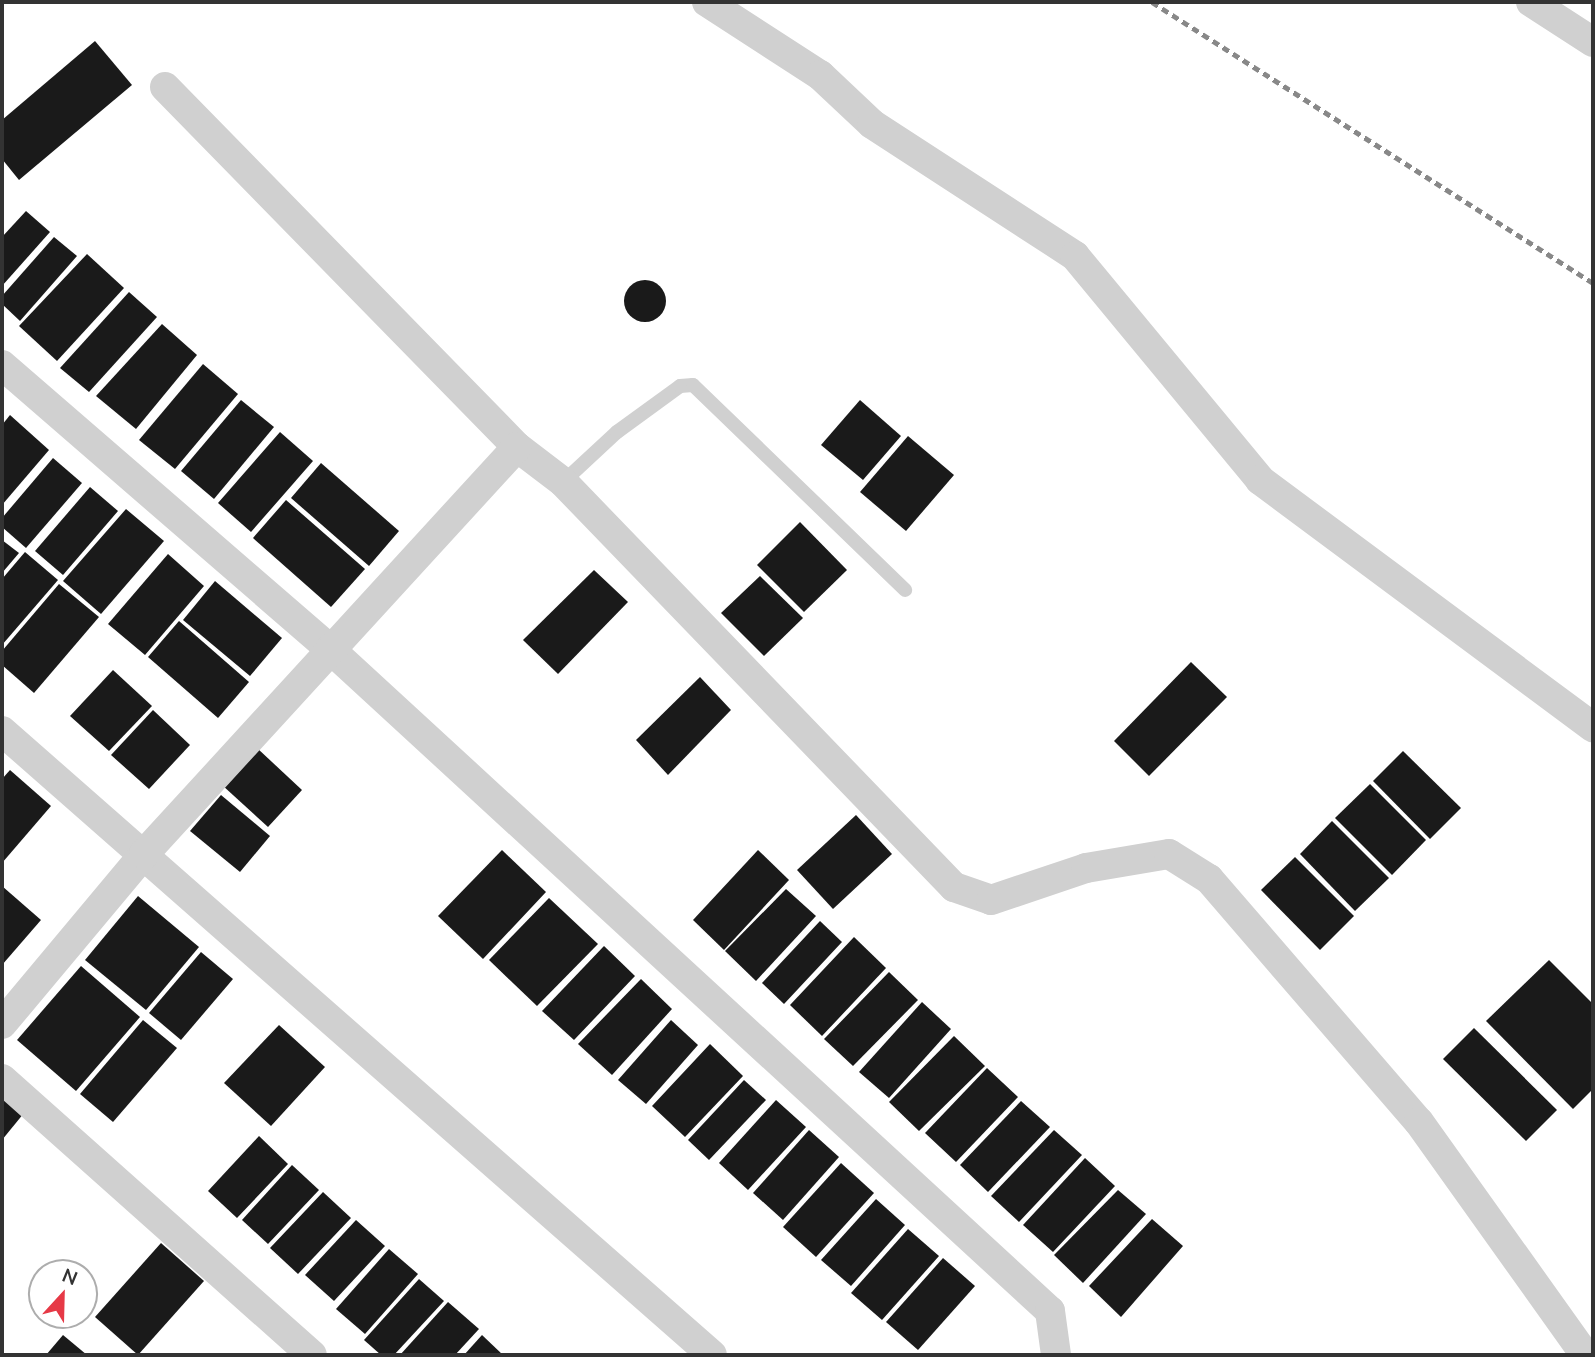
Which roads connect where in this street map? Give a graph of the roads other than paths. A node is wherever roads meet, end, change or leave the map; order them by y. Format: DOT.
graph roads {
  1 [pos="707,2"];
  2 [pos="1531,2"];
  3 [pos="1593,42"];
  4 [pos="165,87"];
  5 [pos="2,365"];
  6 [pos="517,447"];
  7 [pos="563,482"];
  8 [pos="905,590"];
  9 [pos="330,649"];
  10 [pos="1593,727"];
  11 [pos="2,731"];
  12 [pos="144,853"];
  13 [pos="2,1024"];
  14 [pos="2,1079"];
  15 [pos="312,1355"];
  16 [pos="712,1355"];
  17 [pos="1056,1355"];
  18 [pos="1585,1355"];
  1 -- 10 [label="street"];
  2 -- 3 [label="street"];
  4 -- 6 [label="street"];
  5 -- 9 [label="street"];
  6 -- 7 [label="street"];
  6 -- 9 [label="street"];
  7 -- 8 [label="lane"];
  7 -- 18 [label="street"];
  9 -- 12 [label="street"];
  9 -- 17 [label="street"];
  11 -- 12 [label="street"];
  12 -- 13 [label="street"];
  12 -- 16 [label="street"];
  14 -- 15 [label="street"];
}
